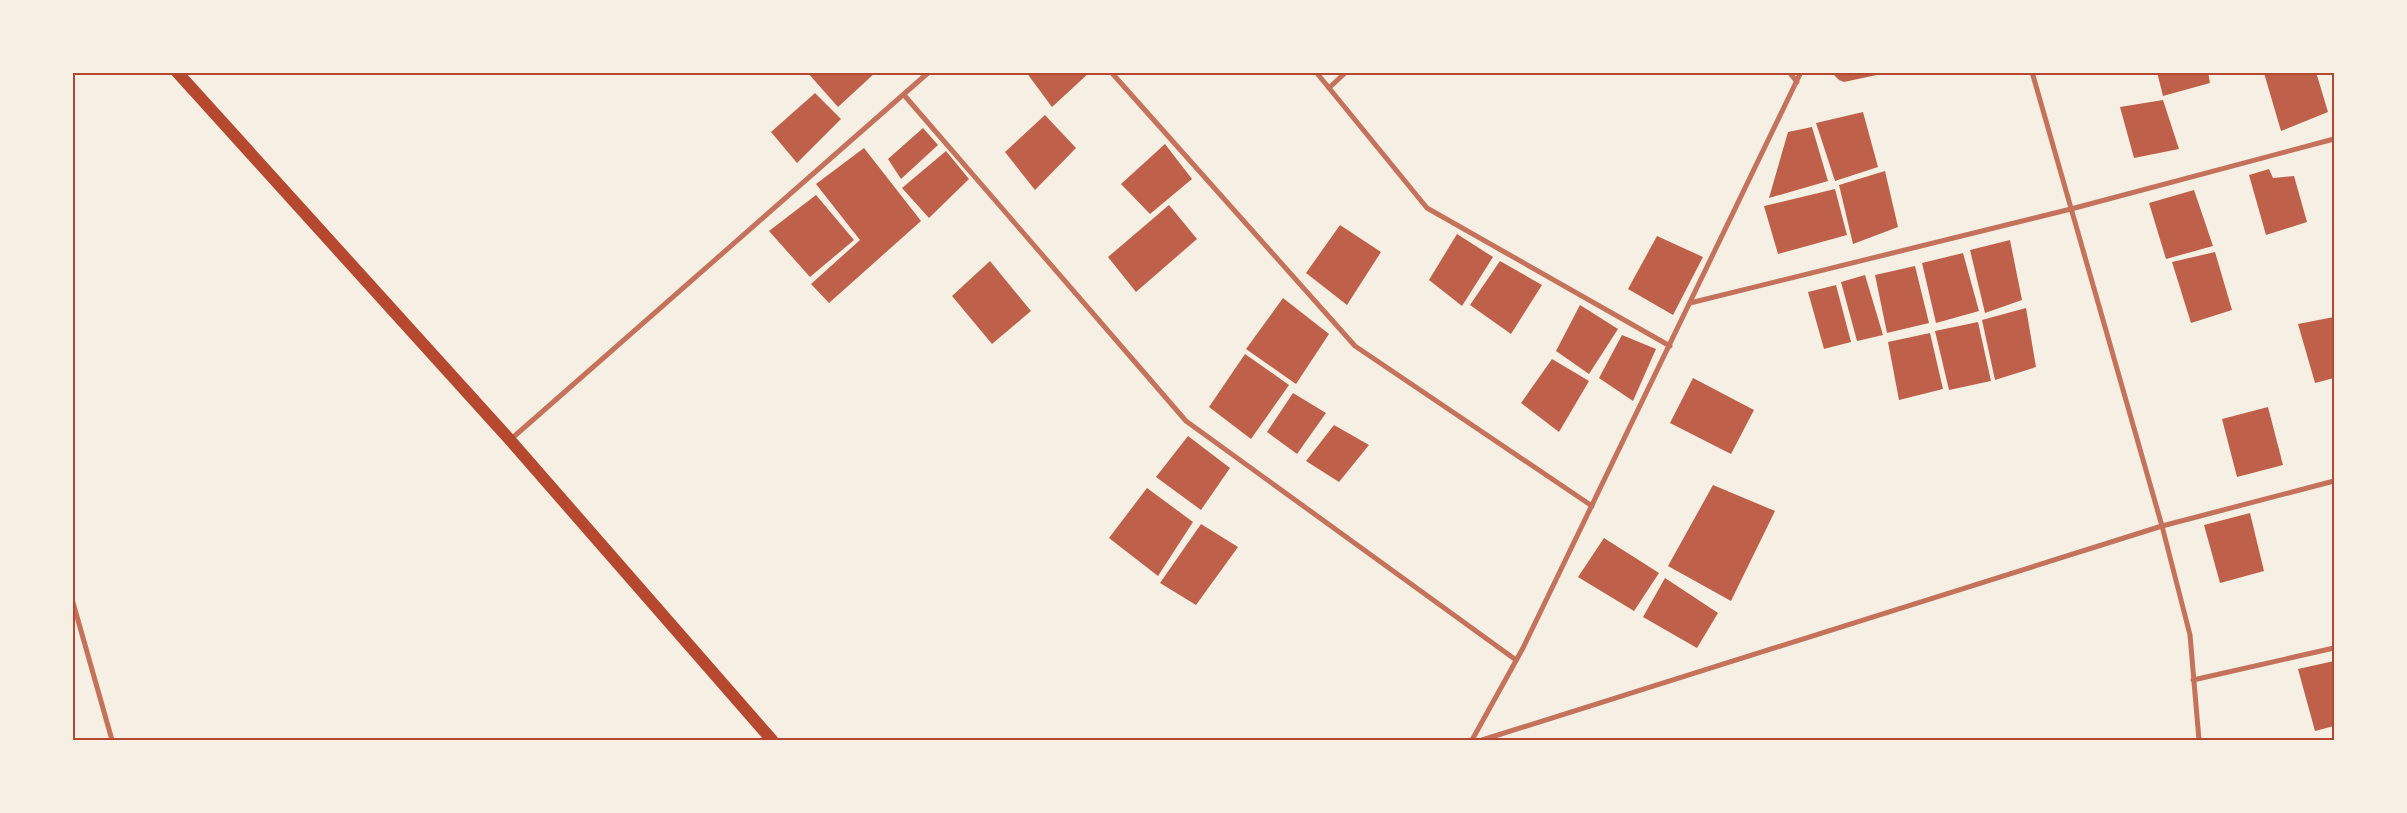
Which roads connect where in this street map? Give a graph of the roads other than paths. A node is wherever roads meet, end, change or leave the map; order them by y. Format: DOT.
graph roads {
  1 [pos="177,72"];
  2 [pos="929,72"];
  3 [pos="1111,72"];
  4 [pos="1316,72"];
  5 [pos="1346,72"];
  6 [pos="1789,72"];
  7 [pos="1801,72"];
  8 [pos="2032,72"];
  9 [pos="1797,82"];
  10 [pos="1329,88"];
  11 [pos="904,95"];
  12 [pos="2334,141"];
  13 [pos="2071,209"];
  14 [pos="1690,302"];
  15 [pos="1670,346"];
  16 [pos="510,440"];
  17 [pos="2334,481"];
  18 [pos="1592,506"];
  19 [pos="2162,526"];
  20 [pos="72,599"];
  21 [pos="2334,648"];
  22 [pos="1516,660"];
  23 [pos="2193,680"];
  24 [pos="112,740"];
  25 [pos="772,740"];
  26 [pos="1472,740"];
  27 [pos="1482,740"];
  28 [pos="2198,740"];
  1 -- 16 [label="main road"];
  2 -- 11 [label="street"];
  3 -- 18 [label="street"];
  4 -- 10 [label="street"];
  5 -- 10 [label="street"];
  6 -- 9 [label="street"];
  7 -- 9 [label="street"];
  8 -- 13 [label="street"];
  9 -- 14 [label="street"];
  10 -- 15 [label="street"];
  11 -- 16 [label="street"];
  11 -- 22 [label="street"];
  12 -- 13 [label="street"];
  13 -- 14 [label="street"];
  13 -- 19 [label="street"];
  14 -- 15 [label="street"];
  15 -- 18 [label="street"];
  16 -- 25 [label="main road"];
  17 -- 19 [label="street"];
  18 -- 22 [label="street"];
  19 -- 23 [label="street"];
  19 -- 27 [label="street"];
  20 -- 24 [label="street"];
  21 -- 23 [label="street"];
  22 -- 26 [label="street"];
  23 -- 28 [label="street"];
}
